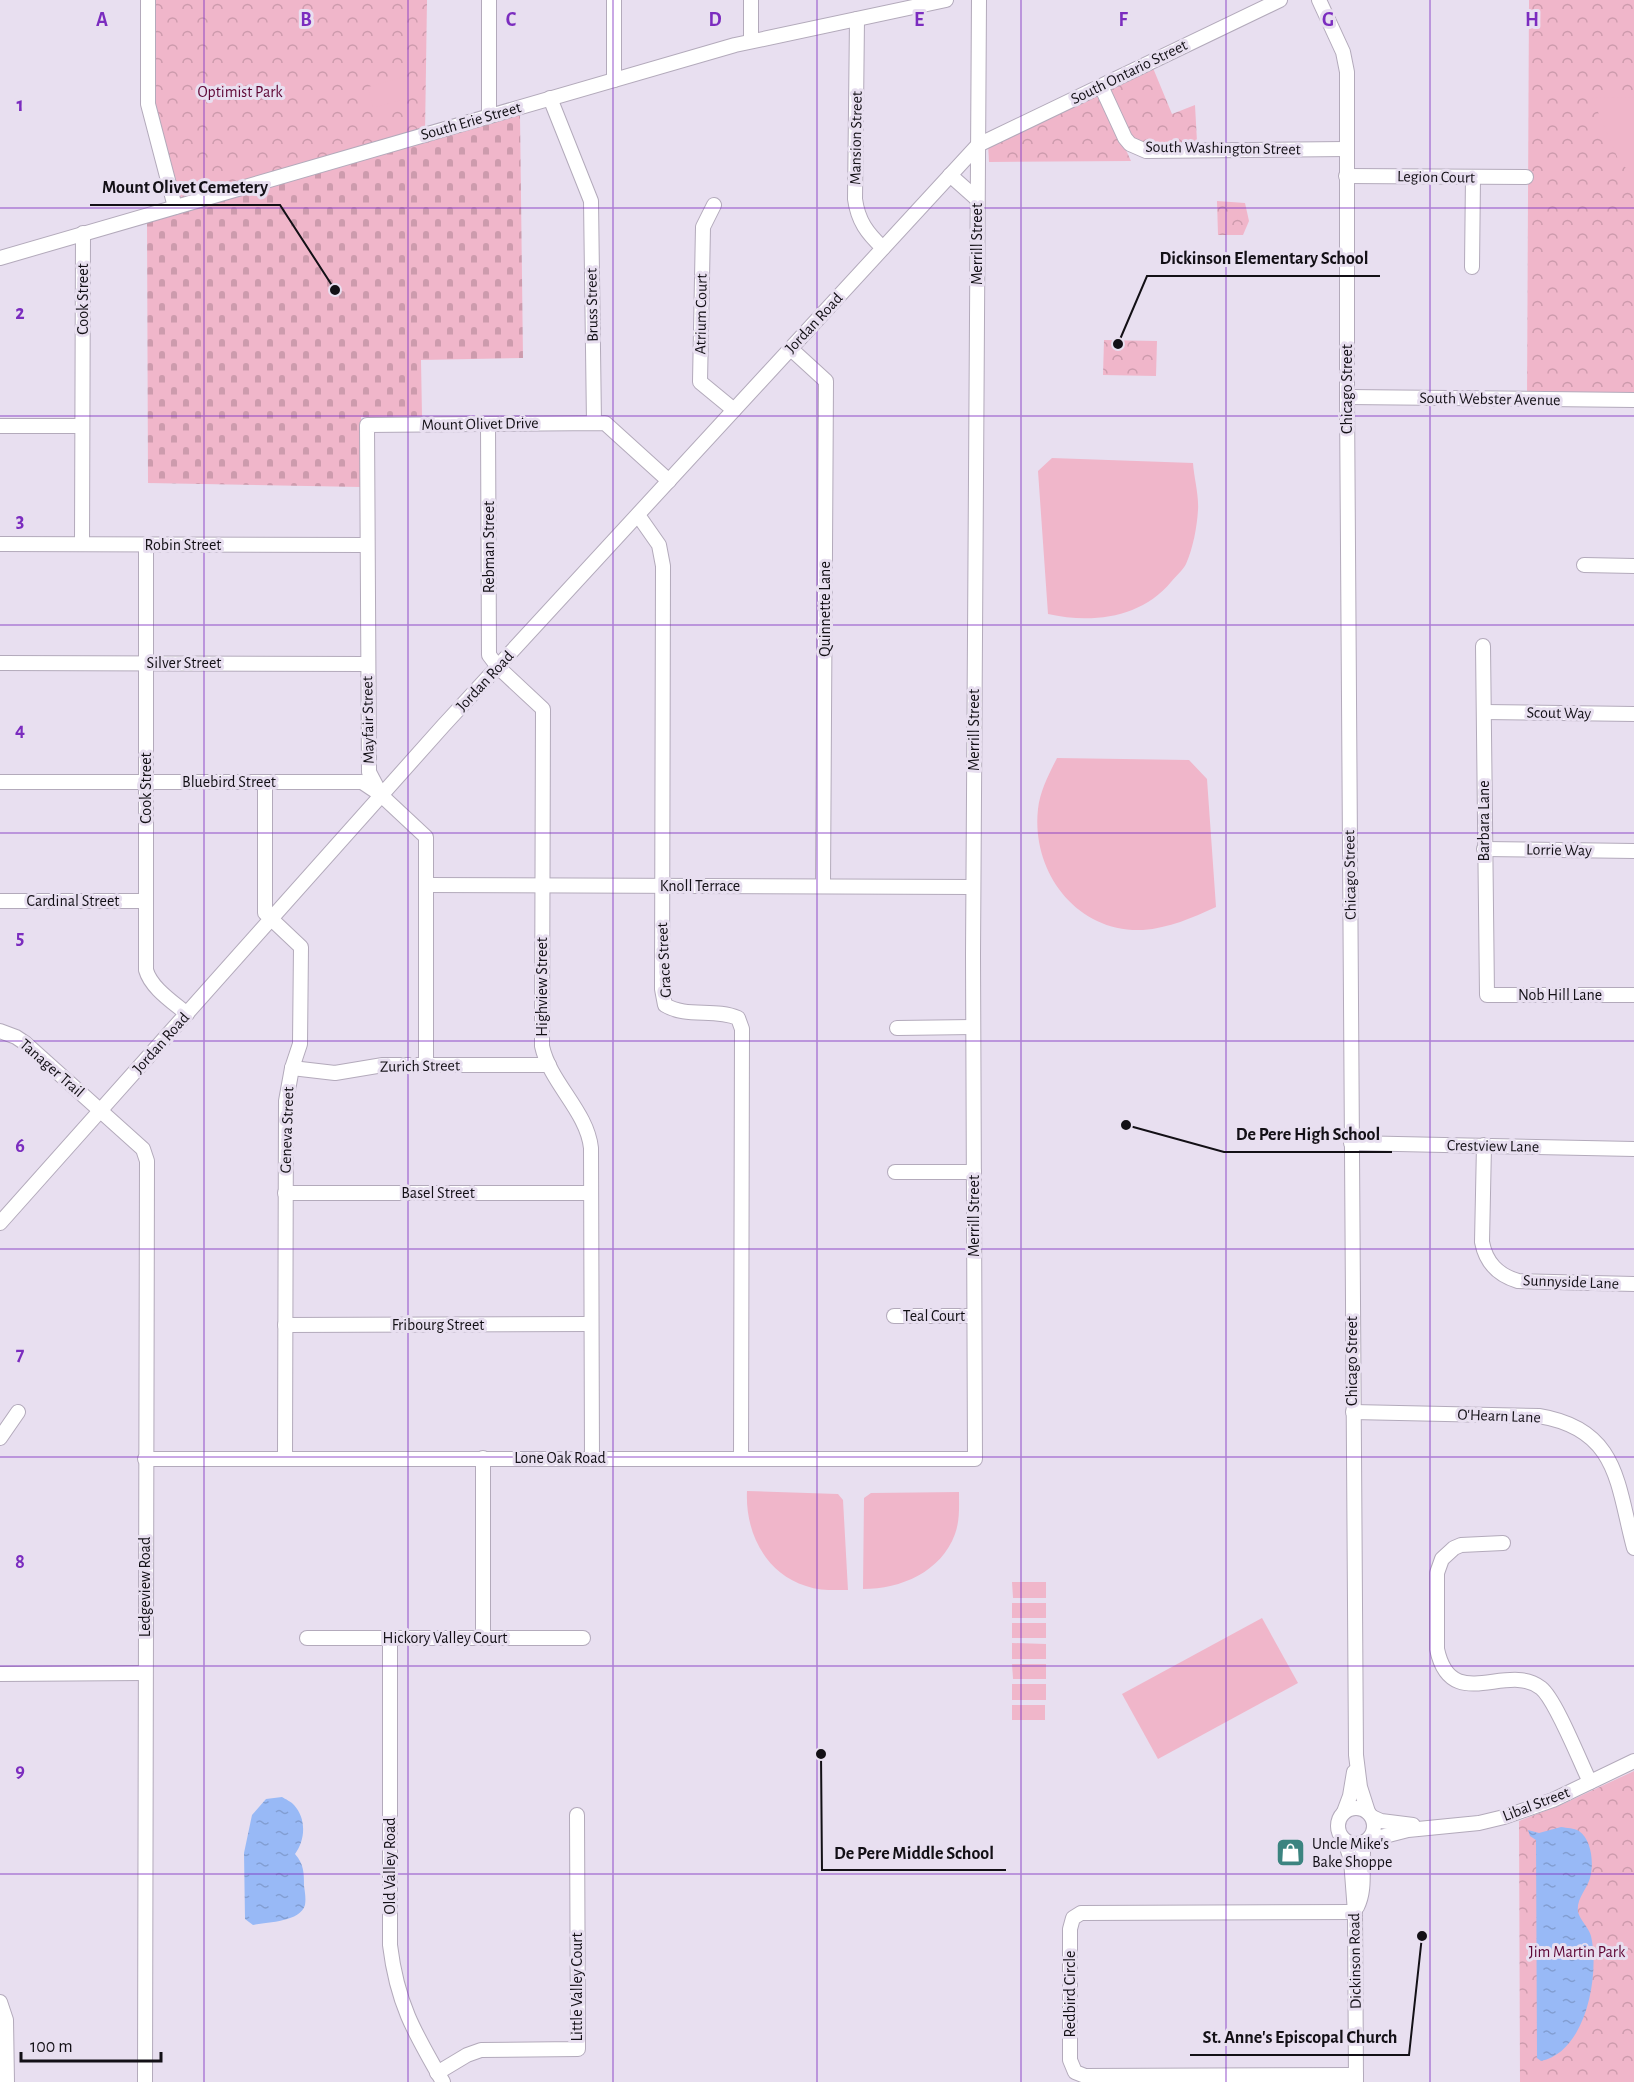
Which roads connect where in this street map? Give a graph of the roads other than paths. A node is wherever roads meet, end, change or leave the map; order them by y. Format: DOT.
graph roads {
  1 [pos="148,0"];
  2 [pos="489,0"];
  3 [pos="614,0"];
  4 [pos="752,0"];
  5 [pos="946,0"];
  6 [pos="979,0"];
  7 [pos="1280,0"];
  8 [pos="1319,0"];
  9 [pos="857,19"];
  10 [pos="751,41"];
  11 [pos="614,80"];
  12 [pos="1101,86"];
  13 [pos="550,98"];
  14 [pos="489,116"];
  15 [pos="978,145"];
  16 [pos="1346,149"];
  17 [pos="950,175"];
  18 [pos="1346,176"];
  19 [pos="1473,177"];
  20 [pos="1527,177"];
  21 [pos="977,199"];
  22 [pos="714,205"];
  23 [pos="175,207"];
  24 [pos="83,233"];
  25 [pos="883,248"];
  26 [pos="0,258"];
  27 [pos="1472,267"];
  28 [pos="791,349"];
  29 [pos="1347,397"];
  30 [pos="1634,400"];
  31 [pos="734,410"];
  32 [pos="594,423"];
  33 [pos="488,424"];
  34 [pos="367,425"];
  35 [pos="0,426"];
  36 [pos="82,426"];
  37 [pos="669,481"];
  38 [pos="638,515"];
  39 [pos="0,544"];
  40 [pos="82,544"];
  41 [pos="146,545"];
  42 [pos="367,545"];
  43 [pos="1584,565"];
  44 [pos="1634,566"];
  45 [pos="1483,646"];
  46 [pos="0,663"];
  47 [pos="146,663"];
  48 [pos="367,664"];
  49 [pos="498,667"];
  50 [pos="1484,712"];
  51 [pos="1634,714"];
  52 [pos="0,782"];
  53 [pos="146,782"];
  54 [pos="265,782"];
  55 [pos="381,795"];
  56 [pos="1484,849"];
  57 [pos="1634,851"];
  58 [pos="426,885"];
  59 [pos="543,885"];
  60 [pos="661,886"];
  61 [pos="823,886"];
  62 [pos="973,887"];
  63 [pos="0,901"];
  64 [pos="146,901"];
  65 [pos="271,920"];
  66 [pos="1486,995"];
  67 [pos="1634,995"];
  68 [pos="187,1014"];
  69 [pos="973,1027"];
  70 [pos="897,1028"];
  71 [pos="0,1031"];
  72 [pos="426,1065"];
  73 [pos="549,1065"];
  74 [pos="292,1068"];
  75 [pos="101,1110"];
  76 [pos="1351,1143"];
  77 [pos="1484,1145"];
  78 [pos="1634,1149"];
  79 [pos="895,1172"];
  80 [pos="974,1172"];
  81 [pos="285,1193"];
  82 [pos="591,1193"];
  83 [pos="0,1224"];
  84 [pos="1634,1284"];
  85 [pos="894,1316"];
  86 [pos="974,1316"];
  87 [pos="285,1324"];
  88 [pos="591,1324"];
  89 [pos="18,1412"];
  90 [pos="1353,1412"];
  91 [pos="0,1438"];
  92 [pos="285,1458"];
  93 [pos="483,1458"];
  94 [pos="592,1458"];
  95 [pos="741,1458"];
  96 [pos="145,1459"];
  97 [pos="975,1459"];
  98 [pos="1503,1543"];
  99 [pos="1634,1548"];
  100 [pos="307,1638"];
  101 [pos="390,1638"];
  102 [pos="483,1638"];
  103 [pos="583,1638"];
  104 [pos="144,1673"];
  105 [pos="0,1674"];
  106 [pos="1356,1755"];
  107 [pos="1634,1761"];
  108 [pos="1590,1782"];
  109 [pos="1344,1812"];
  110 [pos="576,1815"];
  111 [pos="1370,1815"];
  112 [pos="1433,1827"];
  113 [pos="1346,1841"];
  114 [pos="1367,1841"];
  115 [pos="1355,1911"];
  116 [pos="0,2002"];
  117 [pos="440,2077"];
  118 [pos="1356,2078"];
  119 [pos="7,2082"];
  120 [pos="145,2082"];
  1 -- 23 [label="street"];
  2 -- 14 [label="street"];
  3 -- 11 [label="street"];
  4 -- 10 [label="street"];
  5 -- 9 [label="street, South Erie Street"];
  6 -- 15 [label="street, Merrill Street"];
  7 -- 12 [label="street, South Ontario Street"];
  8 -- 16 [label="street, Chicago Street"];
  9 -- 10 [label="street, South Erie Street"];
  9 -- 25 [label="street, Mansion Street"];
  10 -- 11 [label="street, South Erie Street"];
  11 -- 13 [label="street, South Erie Street"];
  12 -- 15 [label="street, South Ontario Street"];
  12 -- 16 [label="street, South Washington Street"];
  13 -- 14 [label="street, South Erie Street"];
  13 -- 32 [label="street, Bruss Street"];
  14 -- 23 [label="street, South Erie Street"];
  15 -- 17 [label="street, Jordan Road"];
  15 -- 21 [label="street, Merrill Street"];
  16 -- 18 [label="street, Chicago Street"];
  17 -- 21 [label="street"];
  17 -- 25 [label="street, Jordan Road"];
  18 -- 19 [label="street, Legion Court"];
  18 -- 29 [label="street, Chicago Street"];
  19 -- 20 [label="street, Legion Court"];
  19 -- 27 [label="street"];
  21 -- 62 [label="street, Merrill Street"];
  22 -- 31 [label="street, Atrium Court"];
  23 -- 24 [label="street, South Erie Street"];
  24 -- 26 [label="street, South Erie Street"];
  24 -- 36 [label="street, Cook Street"];
  25 -- 28 [label="street, Jordan Road"];
  28 -- 31 [label="street, Jordan Road"];
  28 -- 61 [label="street, Quinnette Lane"];
  29 -- 30 [label="street, South Webster Avenue"];
  29 -- 76 [label="street, Chicago Street"];
  31 -- 37 [label="street, Jordan Road"];
  32 -- 33 [label="street, Mount Olivet Drive"];
  32 -- 37 [label="street"];
  33 -- 34 [label="street, Mount Olivet Drive"];
  33 -- 49 [label="street, Rebman Street"];
  34 -- 42 [label="street, Mayfair Street"];
  35 -- 36 [label="street"];
  36 -- 40 [label="street, Cook Street"];
  37 -- 38 [label="street, Jordan Road"];
  38 -- 49 [label="street, Jordan Road"];
  38 -- 60 [label="street, Grace Street"];
  39 -- 40 [label="street, Robin Street"];
  40 -- 41 [label="street, Robin Street"];
  41 -- 42 [label="street, Robin Street"];
  41 -- 47 [label="street, Cook Street"];
  42 -- 48 [label="street, Mayfair Street"];
  43 -- 44 [label="street"];
  45 -- 50 [label="street, Barbara Lane"];
  46 -- 47 [label="street, Silver Street"];
  47 -- 48 [label="street, Silver Street"];
  47 -- 53 [label="street, Cook Street"];
  48 -- 55 [label="street, Mayfair Street"];
  49 -- 55 [label="street, Jordan Road"];
  49 -- 59 [label="street, Highview Street"];
  50 -- 51 [label="street, Scout Way"];
  50 -- 56 [label="street, Barbara Lane"];
  52 -- 53 [label="street, Bluebird Street"];
  53 -- 54 [label="street, Bluebird Street"];
  53 -- 64 [label="street, Cook Street"];
  54 -- 55 [label="street, Bluebird Street"];
  54 -- 65 [label="street"];
  55 -- 58 [label="street, Mayfair Street"];
  55 -- 65 [label="street, Jordan Road"];
  56 -- 57 [label="street, Lorrie Way"];
  56 -- 66 [label="street, Barbara Lane"];
  58 -- 59 [label="street, Knoll Terrace"];
  58 -- 72 [label="street, Mayfair Street"];
  59 -- 60 [label="street, Knoll Terrace"];
  59 -- 73 [label="street, Highview Street"];
  60 -- 61 [label="street, Knoll Terrace"];
  60 -- 95 [label="street, Grace Street"];
  61 -- 62 [label="street, Knoll Terrace"];
  62 -- 69 [label="street, Merrill Street"];
  63 -- 64 [label="street, Cardinal Street"];
  64 -- 68 [label="street, Cook Street"];
  65 -- 68 [label="street, Jordan Road"];
  65 -- 74 [label="street, Geneva Street"];
  66 -- 67 [label="street, Nob Hill Lane"];
  68 -- 75 [label="street, Jordan Road"];
  69 -- 70 [label="street"];
  69 -- 80 [label="street, Merrill Street"];
  71 -- 75 [label="street, Tanager Trail"];
  72 -- 73 [label="street, Zurich Street"];
  72 -- 74 [label="street, Zurich Street"];
  73 -- 82 [label="street, Highview Street"];
  74 -- 81 [label="street, Geneva Street"];
  75 -- 83 [label="street, Jordan Road"];
  75 -- 96 [label="street, Ledgeview Road"];
  76 -- 77 [label="street, Crestview Lane"];
  76 -- 90 [label="street, Chicago Street"];
  77 -- 78 [label="street, Crestview Lane"];
  77 -- 84 [label="street, Sunnyside Lane"];
  79 -- 80 [label="street"];
  80 -- 86 [label="street, Merrill Street"];
  81 -- 82 [label="street, Basel Street"];
  81 -- 87 [label="street, Geneva Street"];
  82 -- 88 [label="street, Highview Street"];
  85 -- 86 [label="street, Teal Court"];
  86 -- 97 [label="street, Merrill Street"];
  87 -- 88 [label="street, Fribourg Street"];
  87 -- 92 [label="street, Geneva Street"];
  88 -- 94 [label="street, Highview Street"];
  89 -- 91 [label="street"];
  90 -- 99 [label="street, O'Hearn Lane"];
  90 -- 106 [label="street, Chicago Street"];
  92 -- 93 [label="street, Lone Oak Road"];
  92 -- 96 [label="street, Lone Oak Road"];
  93 -- 94 [label="street, Lone Oak Road"];
  93 -- 102 [label="street"];
  94 -- 95 [label="street, Lone Oak Road"];
  95 -- 97 [label="street, Lone Oak Road"];
  96 -- 104 [label="street, Ledgeview Road"];
  98 -- 108 [label="street"];
  100 -- 101 [label="street, Hickory Valley Court"];
  101 -- 102 [label="street, Hickory Valley Court"];
  101 -- 117 [label="street, Old Valley Road"];
  102 -- 103 [label="street, Hickory Valley Court"];
  104 -- 105 [label="street"];
  104 -- 120 [label="street, Ledgeview Road"];
  106 -- 109 [label="street, Chicago Street"];
  106 -- 111 [label="street, Chicago Street"];
  107 -- 108 [label="street, Libal Street"];
  108 -- 112 [label="street, Libal Street"];
  109 -- 111 [label="street"];
  109 -- 113 [label="street"];
  110 -- 117 [label="street, Little Valley Court"];
  111 -- 112 [label="street, Libal Street"];
  111 -- 114 [label="street"];
  112 -- 114 [label="street, Libal Street"];
  113 -- 114 [label="street"];
  113 -- 115 [label="street, Dickinson Road"];
  114 -- 115 [label="street, Dickinson Road"];
  115 -- 118 [label="street, Dickinson Road"];
  115 -- 118 [label="street, Redbird Circle"];
  116 -- 119 [label="street"];
}
